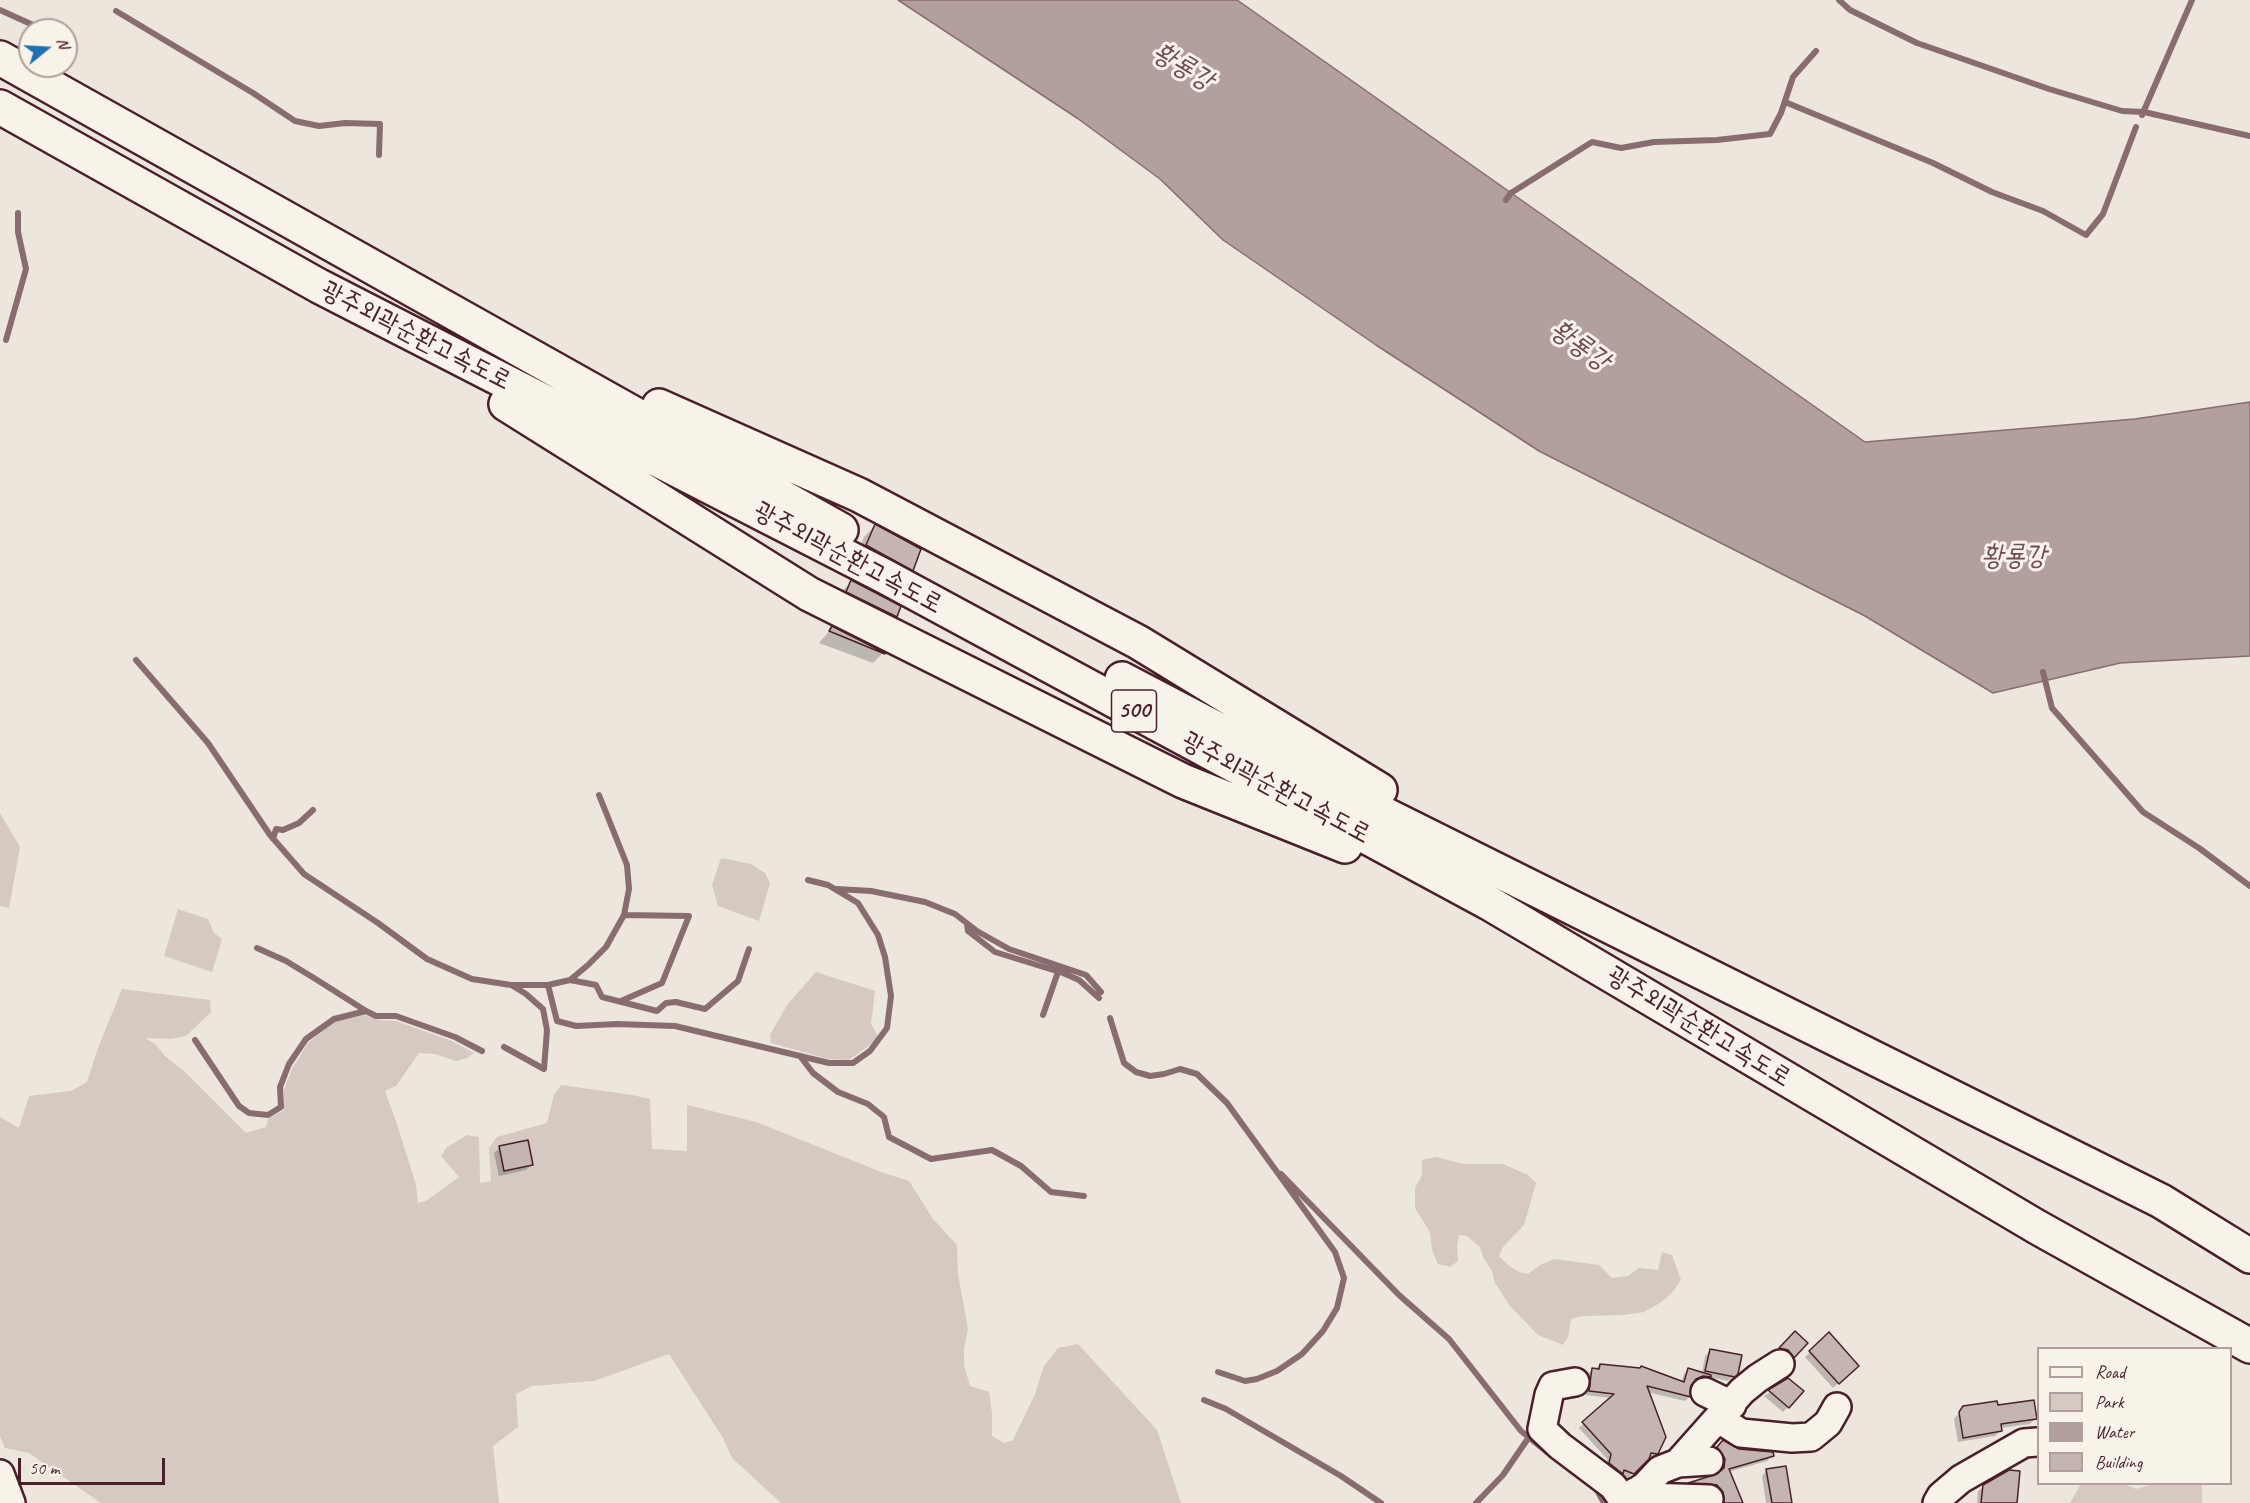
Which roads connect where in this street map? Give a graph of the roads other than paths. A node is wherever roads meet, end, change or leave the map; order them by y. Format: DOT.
graph roads {
  1 [pos="0,58"];
  2 [pos="0,107"];
  3 [pos="319,286"];
  4 [pos="1489,903"];
  5 [pos="2250,1256"];
  6 [pos="2250,1346"];
  7 [pos="1780,1364"];
  8 [pos="1575,1382"];
  9 [pos="1705,1392"];
  10 [pos="1837,1407"];
  11 [pos="1725,1412"];
  12 [pos="2037,1442"];
  13 [pos="1709,1461"];
  14 [pos="1678,1463"];
  15 [pos="0,1474"];
  16 [pos="1628,1498"];
  17 [pos="1709,1499"];
  18 [pos="11,1503"];
  19 [pos="1937,1503"];
  1 -- 5 [label="highway, 광주외곽순환고속도로 / 500"];
  2 -- 3 [label="highway, 광주외곽순환고속도로 / 500"];
  3 -- 4 [label="highway, 광주외곽순환고속도로 / 500"];
  3 -- 4 [label="highway"];
  4 -- 6 [label="highway, 광주외곽순환고속도로 / 500"];
  7 -- 11 [label="street"];
  8 -- 16 [label="street"];
  9 -- 11 [label="street"];
  10 -- 11 [label="street"];
  11 -- 14 [label="street"];
  12 -- 19 [label="street"];
  13 -- 14 [label="street"];
  14 -- 16 [label="street"];
  15 -- 18 [label="street"];
  16 -- 17 [label="street"];
}
